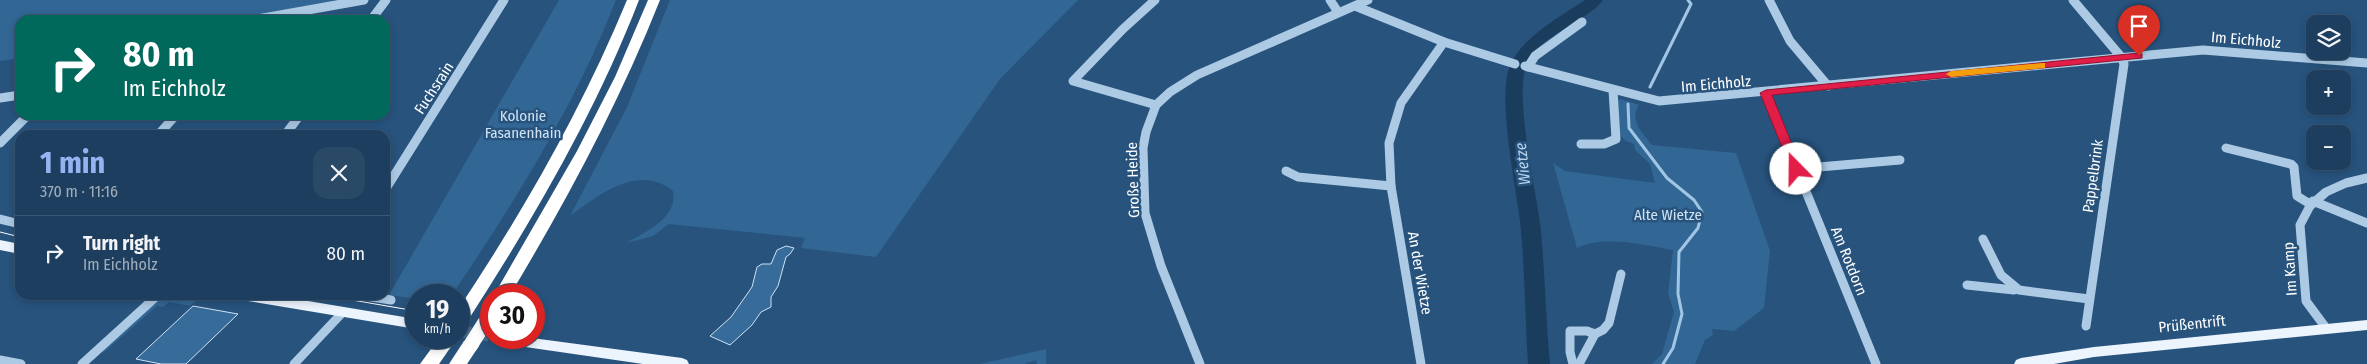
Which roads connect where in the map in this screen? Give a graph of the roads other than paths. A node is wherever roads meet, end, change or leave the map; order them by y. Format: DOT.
graph roads {
  1 [pos="364,0"];
  2 [pos="386,0"];
  3 [pos="504,0"];
  4 [pos="633,0"];
  5 [pos="654,0"];
  6 [pos="1155,0"];
  7 [pos="1330,0"];
  8 [pos="1368,0"];
  9 [pos="1769,0"];
  10 [pos="2074,0"];
  11 [pos="1355,6"];
  12 [pos="1338,12"];
  13 [pos="280,15"];
  14 [pos="375,15"];
  15 [pos="1582,22"];
  16 [pos="1444,42"];
  17 [pos="2122,58"];
  18 [pos="2367,63"];
  19 [pos="1515,64"];
  20 [pos="1828,86"];
  21 [pos="1613,90"];
  22 [pos="1766,93"];
  23 [pos="15,96"];
  24 [pos="0,98"];
  25 [pos="1156,105"];
  26 [pos="23,120"];
  27 [pos="172,120"];
  28 [pos="162,130"];
  29 [pos="0,143"];
  30 [pos="1581,144"];
  31 [pos="2226,148"];
  32 [pos="1900,160"];
  33 [pos="1796,169"];
  34 [pos="1286,171"];
  35 [pos="2367,178"];
  36 [pos="390,182"];
  37 [pos="1391,186"];
  38 [pos="2312,203"];
  39 [pos="0,219"];
  40 [pos="2367,222"];
  41 [pos="15,223"];
  42 [pos="1983,239"];
  43 [pos="0,244"];
  44 [pos="15,248"];
  45 [pos="1621,274"];
  46 [pos="508,284"];
  47 [pos="1967,286"];
  48 [pos="2018,290"];
  49 [pos="2089,299"];
  50 [pos="152,300"];
  51 [pos="272,300"];
  52 [pos="470,304"];
  53 [pos="343,312"];
  54 [pos="405,322"];
  55 [pos="2367,324"];
  56 [pos="2086,326"];
  57 [pos="2326,328"];
  58 [pos="480,330"];
  59 [pos="1595,334"];
  60 [pos="545,346"];
  61 [pos="440,349"];
  62 [pos="0,360"];
  63 [pos="625,360"];
  64 [pos="21,364"];
  65 [pos="82,364"];
  66 [pos="294,364"];
  67 [pos="429,364"];
  68 [pos="458,364"];
  69 [pos="682,364"];
  70 [pos="1200,364"];
  71 [pos="1421,364"];
  72 [pos="1573,364"];
  73 [pos="1579,364"];
  74 [pos="1876,364"];
  75 [pos="2021,364"];
  1 -- 13 [label="street"];
  2 -- 14 [label="street"];
  3 -- 36 [label="street, Fuchsrain"];
  4 -- 52 [label="highway"];
  5 -- 46 [label="highway"];
  6 -- 25 [label="street"];
  7 -- 12 [label="street"];
  8 -- 11 [label="street, Große Heide"];
  9 -- 20 [label="street"];
  10 -- 17 [label="street"];
  11 -- 12 [label="street, Große Heide"];
  11 -- 16 [label="street"];
  12 -- 25 [label="street, Große Heide"];
  15 -- 21 [label="street, Im Eichholz"];
  16 -- 19 [label="street"];
  16 -- 37 [label="street, An der Wietze"];
  17 -- 18 [label="street, Im Eichholz"];
  17 -- 20 [label="street, Im Eichholz"];
  17 -- 49 [label="street, Pappelbrink"];
  20 -- 22 [label="street, Im Eichholz"];
  21 -- 22 [label="street, Im Eichholz"];
  21 -- 30 [label="street"];
  22 -- 33 [label="street, Am Rotdorn"];
  23 -- 24 [label="street"];
  25 -- 70 [label="street, Große Heide"];
  26 -- 29 [label="street"];
  27 -- 28 [label="street"];
  31 -- 38 [label="street"];
  32 -- 33 [label="street"];
  33 -- 74 [label="street, Am Rotdorn"];
  34 -- 37 [label="street"];
  35 -- 38 [label="street"];
  37 -- 71 [label="street, An der Wietze"];
  38 -- 40 [label="street"];
  38 -- 57 [label="street, Im Kamp"];
  39 -- 41 [label="street"];
  42 -- 48 [label="street"];
  43 -- 44 [label="main road"];
  45 -- 59 [label="street"];
  47 -- 48 [label="street"];
  48 -- 49 [label="street"];
  49 -- 56 [label="street, Pappelbrink"];
  50 -- 65 [label="street"];
  51 -- 53 [label="main road"];
  53 -- 54 [label="main road"];
  53 -- 66 [label="street"];
  55 -- 57 [label="main road, Prüßentrift"];
  57 -- 75 [label="main road, Prüßentrift"];
  58 -- 68 [label="highway, bridge"];
  59 -- 72 [label="street"];
  59 -- 73 [label="street"];
  60 -- 63 [label="main road"];
  61 -- 67 [label="highway"];
  62 -- 64 [label="street"];
  63 -- 69 [label="main road"];
}
